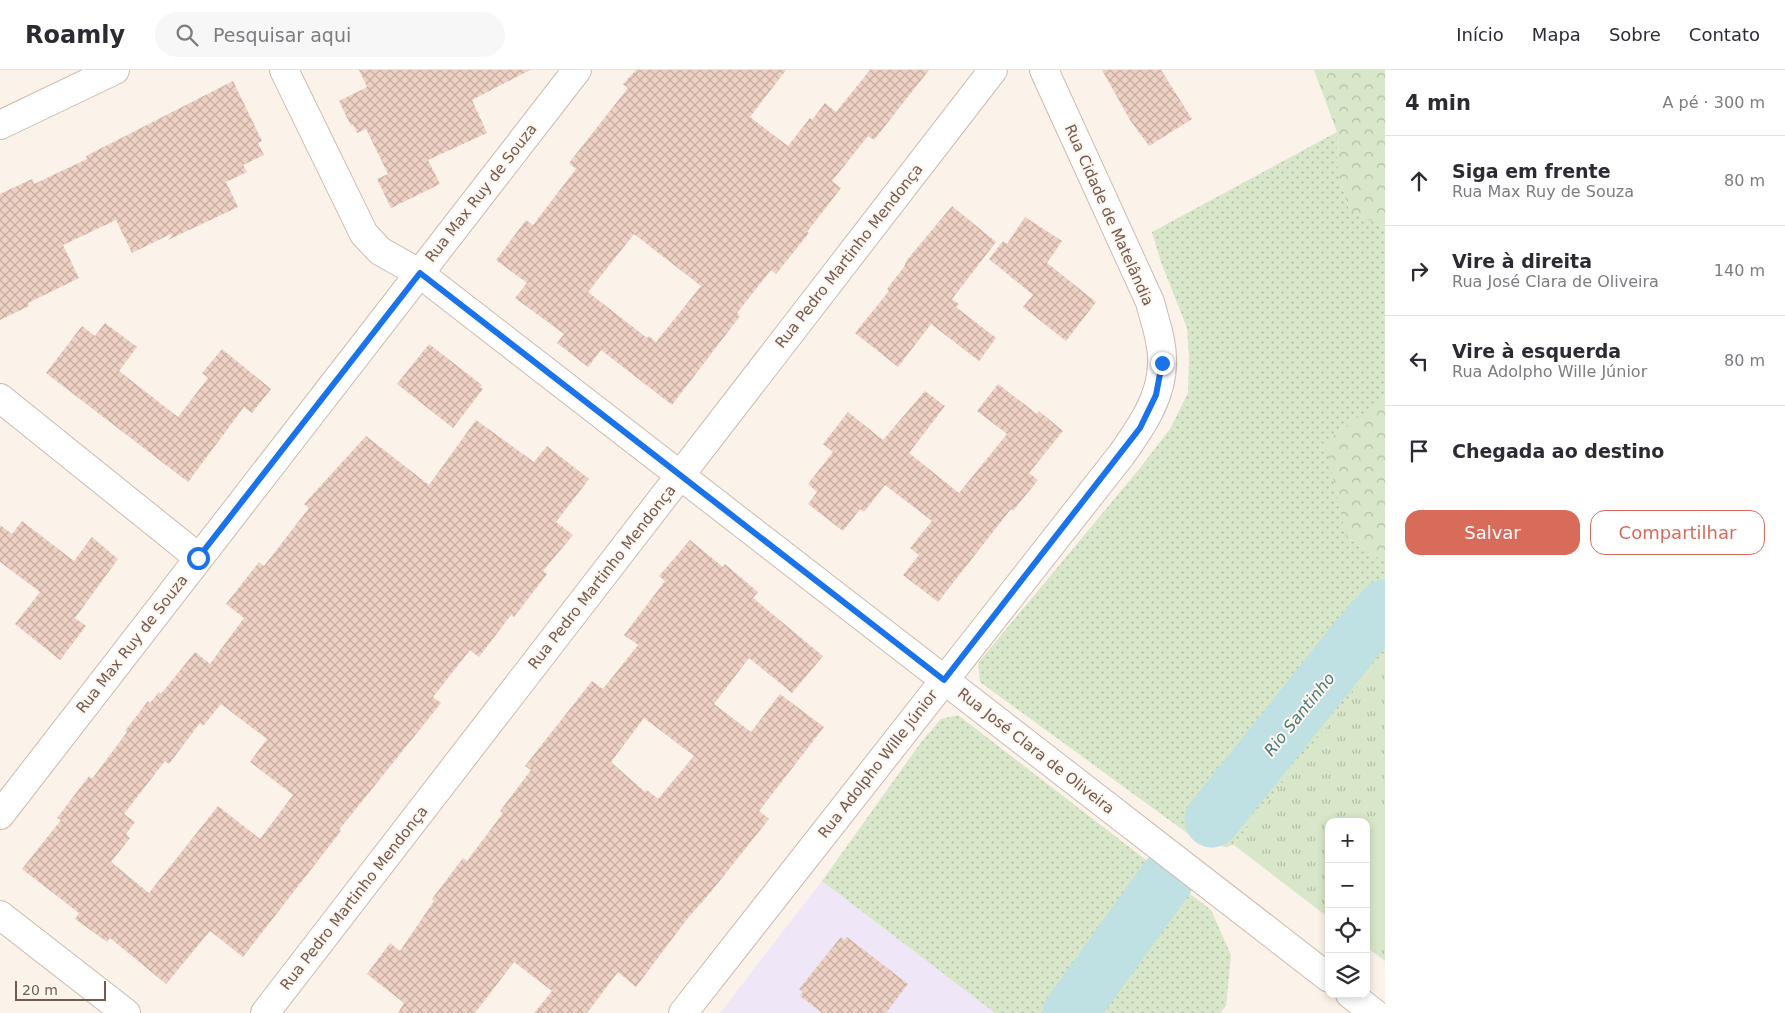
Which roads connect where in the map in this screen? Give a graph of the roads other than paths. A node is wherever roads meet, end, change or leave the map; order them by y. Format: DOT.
graph roads {
  1 [pos="115,70"];
  2 [pos="284,70"];
  3 [pos="577,70"];
  4 [pos="993,70"];
  5 [pos="1044,70"];
  6 [pos="0,125"];
  7 [pos="420,273"];
  8 [pos="1162,363"];
  9 [pos="0,398"];
  10 [pos="680,475"];
  11 [pos="198,558"];
  12 [pos="944,680"];
  13 [pos="0,815"];
  14 [pos="0,915"];
  15 [pos="1325,975"];
  16 [pos="1355,998"];
  17 [pos="126,1013"];
  18 [pos="265,1013"];
  19 [pos="683,1013"];
  20 [pos="1374,1013"];
  1 -- 6 [label="street"];
  2 -- 7 [label="street, Rua José Clara de Oliveira"];
  3 -- 7 [label="street, Rua Max Ruy de Souza"];
  4 -- 10 [label="street, Rua Pedro Martinho Mendonça"];
  5 -- 8 [label="street, Rua Cidade de Matelândia"];
  7 -- 10 [label="street, Rua José Clara de Oliveira"];
  7 -- 11 [label="street, Rua Max Ruy de Souza"];
  8 -- 12 [label="street, Rua Adolpho Wille Júnior"];
  9 -- 11 [label="street"];
  10 -- 12 [label="street, Rua José Clara de Oliveira"];
  10 -- 18 [label="street, Rua Pedro Martinho Mendonça"];
  11 -- 13 [label="street, Rua Max Ruy de Souza"];
  12 -- 15 [label="street, Rua José Clara de Oliveira"];
  12 -- 19 [label="street, Rua Adolpho Wille Júnior"];
  14 -- 17 [label="street"];
  16 -- 20 [label="street"];
}
